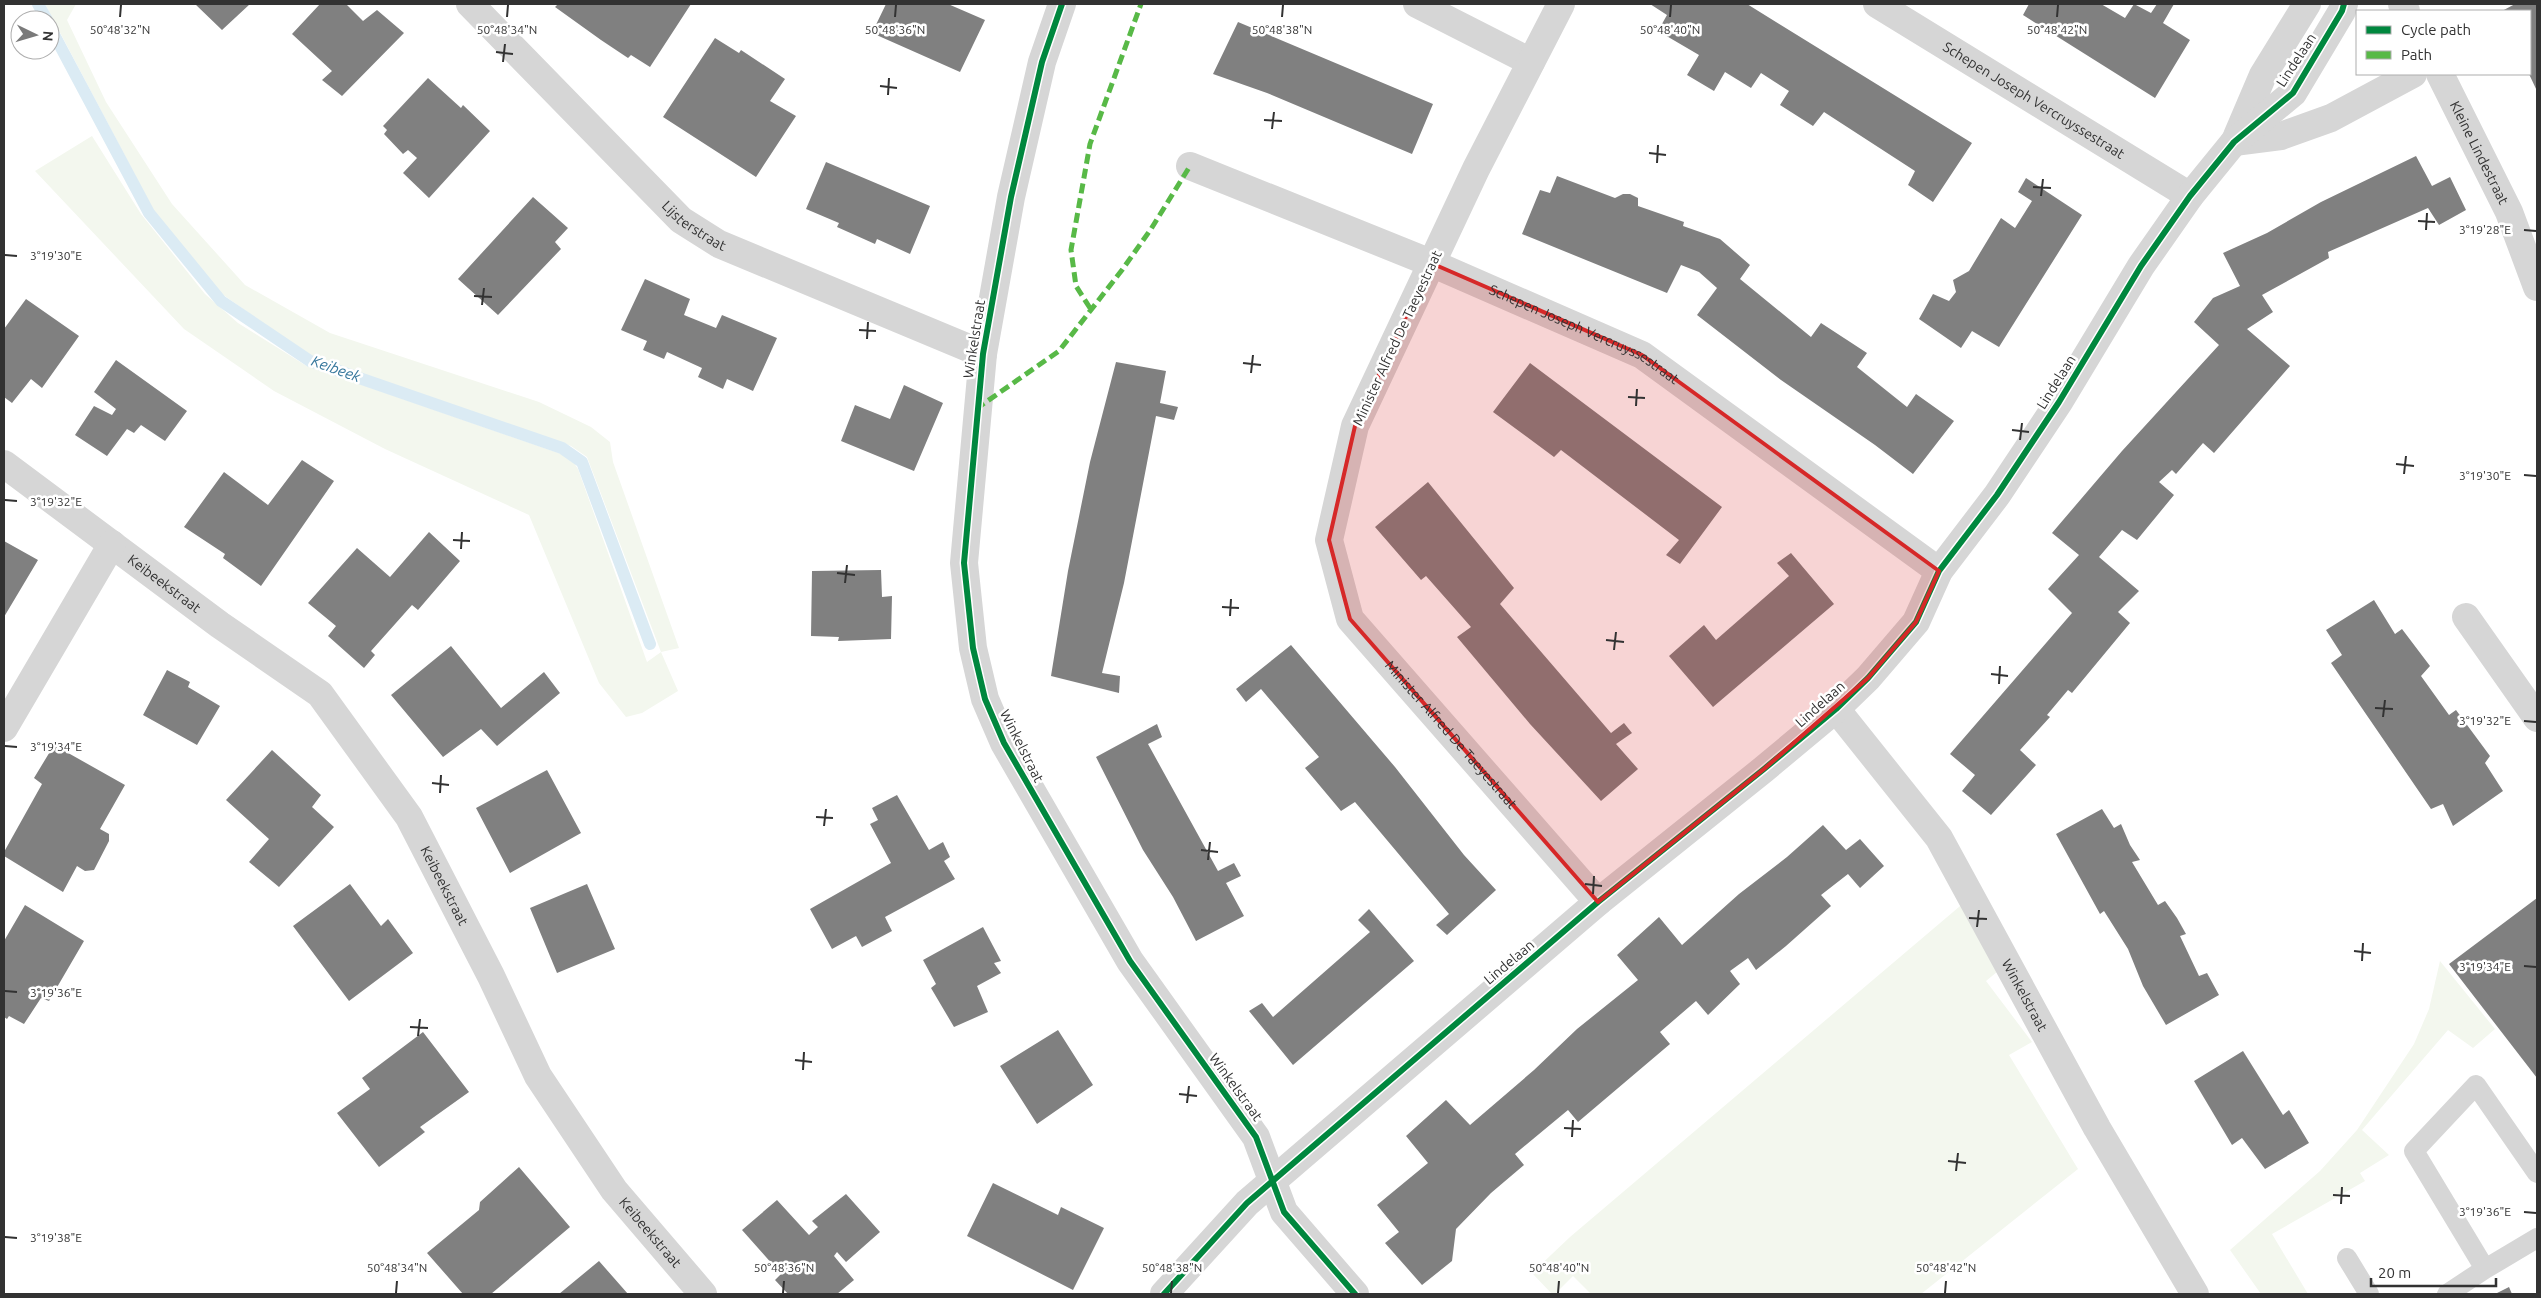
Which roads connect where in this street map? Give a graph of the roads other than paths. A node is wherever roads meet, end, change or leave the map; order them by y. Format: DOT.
graph roads {
  1 [pos="470,4"];
  2 [pos="1062,4"];
  3 [pos="1417,4"];
  4 [pos="1561,4"];
  5 [pos="1877,4"];
  6 [pos="2307,4"];
  7 [pos="2344,4"];
  8 [pos="1531,62"];
  9 [pos="2411,75"];
  10 [pos="2441,75"];
  11 [pos="2234,142"];
  12 [pos="1190,166"];
  13 [pos="2190,196"];
  14 [pos="1431,263"];
  15 [pos="2537,287"];
  16 [pos="982,354"];
  17 [pos="4,464"];
  18 [pos="112,544"];
  19 [pos="1939,571"];
  20 [pos="2466,617"];
  21 [pos="1836,709"];
  22 [pos="2537,718"];
  23 [pos="4,728"];
  24 [pos="1598,902"];
  25 [pos="2537,1173"];
  26 [pos="1272,1182"];
  27 [pos="2537,1238"];
  28 [pos="2347,1258"];
  29 [pos="2485,1269"];
  30 [pos="703,1294"];
  31 [pos="1164,1294"];
  32 [pos="1355,1294"];
  33 [pos="2196,1294"];
  34 [pos="2369,1294"];
  35 [pos="2447,1294"];
  1 -- 16 [label="street, Lijsterstraat"];
  2 -- 16 [label="street, Winkelstraat"];
  3 -- 8 [label="street"];
  4 -- 8 [label="street, Minister Alfred De Taeyestraat"];
  5 -- 13 [label="street, Schepen Joseph Vercruyssestraat"];
  6 -- 11 [label="street, Lindelaan"];
  7 -- 11 [label="street, Lindelaan"];
  8 -- 14 [label="street, Minister Alfred De Taeyestraat"];
  9 -- 11 [label="street"];
  10 -- 15 [label="street, Kleine Lindestraat"];
  11 -- 13 [label="street, Lindelaan"];
  12 -- 14 [label="street, Schepen Joseph Vercruyssestraat"];
  13 -- 19 [label="street, Lindelaan"];
  14 -- 19 [label="street, Schepen Joseph Vercruyssestraat"];
  14 -- 24 [label="street, Minister Alfred De Taeyestraat"];
  16 -- 26 [label="street, Winkelstraat"];
  17 -- 18 [label="street, Keibeekstraat"];
  18 -- 23 [label="street"];
  18 -- 30 [label="street, Keibeekstraat"];
  19 -- 21 [label="street, Lindelaan"];
  20 -- 22 [label="street"];
  21 -- 24 [label="street, Lindelaan"];
  21 -- 33 [label="street, Winkelstraat"];
  24 -- 26 [label="street, Lindelaan"];
  25 -- 29 [label="lane"];
  26 -- 31 [label="street, Lindelaan"];
  26 -- 32 [label="street, Winkelstraat"];
  27 -- 29 [label="lane"];
  28 -- 34 [label="lane"];
  29 -- 35 [label="lane"];
}
